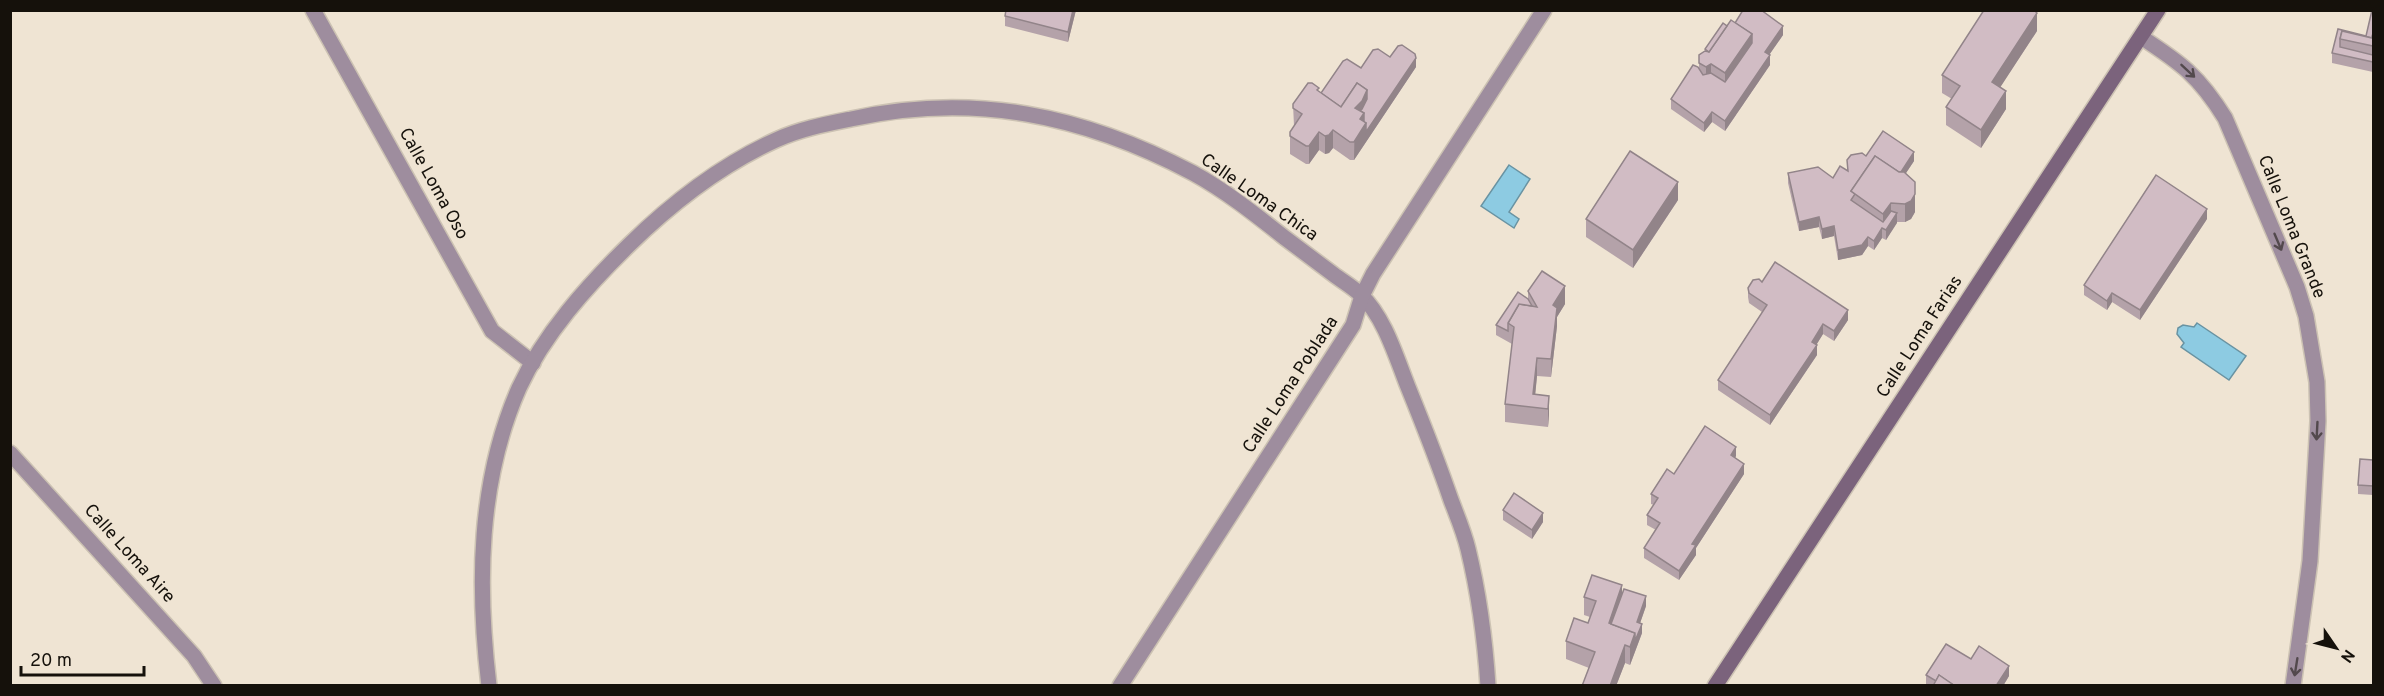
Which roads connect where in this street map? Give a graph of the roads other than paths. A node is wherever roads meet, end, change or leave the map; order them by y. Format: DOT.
graph roads {
  1 [pos="314,10"];
  2 [pos="1544,10"];
  3 [pos="2158,10"];
  4 [pos="2141,37"];
  5 [pos="1362,296"];
  6 [pos="533,363"];
  7 [pos="10,453"];
  8 [pos="214,686"];
  9 [pos="489,686"];
  10 [pos="1120,686"];
  11 [pos="1488,686"];
  12 [pos="1715,686"];
  13 [pos="2293,686"];
  1 -- 6 [label="street, Calle Loma Oso"];
  2 -- 5 [label="street, Calle Loma Poblada"];
  3 -- 4 [label="main road, Calle Loma Farias"];
  4 -- 12 [label="main road, Calle Loma Farias"];
  4 -- 13 [label="street, Calle Loma Grande, one-way"];
  5 -- 6 [label="street, Calle Loma Chica"];
  5 -- 10 [label="street, Calle Loma Poblada"];
  5 -- 11 [label="street, Calle Loma Chica"];
  6 -- 9 [label="street, Calle Loma Chica"];
  7 -- 8 [label="street, Calle Loma Aire"];
}
